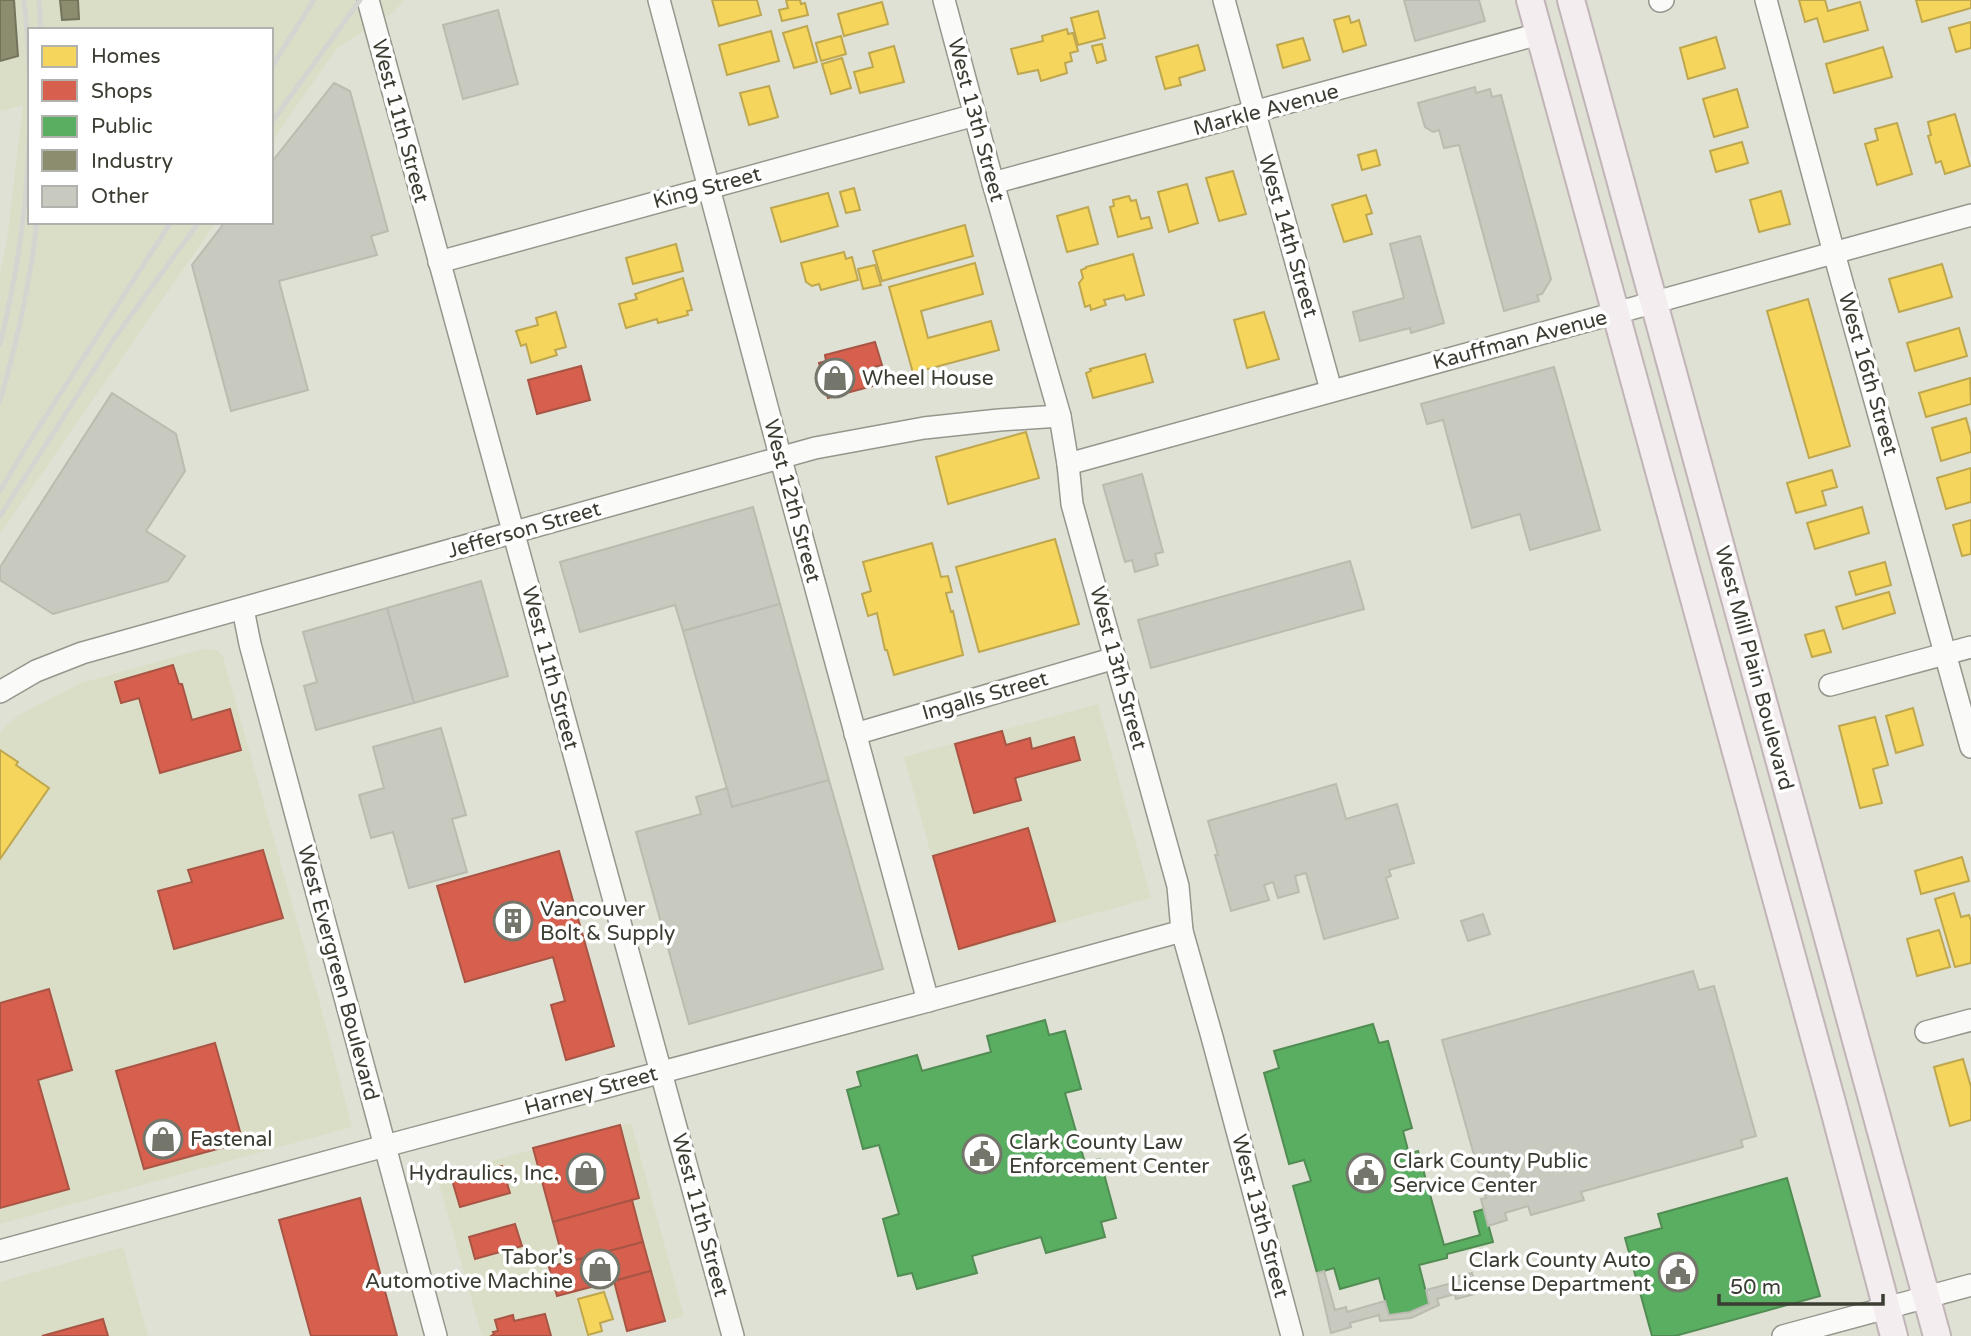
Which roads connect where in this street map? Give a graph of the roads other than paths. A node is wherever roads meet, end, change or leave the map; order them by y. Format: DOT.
graph roads {
  1 [pos="368,0"];
  2 [pos="659,0"];
  3 [pos="944,0"];
  4 [pos="1224,0"];
  5 [pos="1530,0"];
  6 [pos="1571,0"];
  7 [pos="1766,0"];
  8 [pos="1539,34"];
  9 [pos="1254,114"];
  10 [pos="975,115"];
  11 [pos="993,183"];
  12 [pos="709,188"];
  13 [pos="1971,215"];
  14 [pos="1834,253"];
  15 [pos="439,262"];
  16 [pos="1654,304"];
  17 [pos="1616,314"];
  18 [pos="1331,390"];
  19 [pos="1060,416"];
  20 [pos="780,458"];
  21 [pos="1068,464"];
  22 [pos="513,533"];
  23 [pos="243,609"];
  24 [pos="1971,647"];
  25 [pos="1946,654"];
  26 [pos="1115,658"];
  27 [pos="1830,685"];
  28 [pos="0,692"];
  29 [pos="855,734"];
  30 [pos="1971,747"];
  31 [pos="1181,931"];
  32 [pos="928,1001"];
  33 [pos="1971,1020"];
  34 [pos="1926,1032"];
  35 [pos="661,1073"];
  36 [pos="385,1146"];
  37 [pos="0,1251"];
  38 [pos="1971,1285"];
  39 [pos="1926,1297"];
  40 [pos="1886,1307"];
  41 [pos="436,1336"];
  42 [pos="733,1336"];
  43 [pos="1292,1336"];
  44 [pos="1783,1336"];
  45 [pos="1894,1336"];
  46 [pos="1937,1336"];
  1 -- 15 [label="street, West 11th Street"];
  2 -- 12 [label="street, West 12th Street"];
  3 -- 10 [label="street, West 13th Street"];
  4 -- 9 [label="street, West 14th Street"];
  5 -- 8 [label="main road, West Mill Plain Boulevard"];
  6 -- 16 [label="main road, West Mill Plain Boulevard"];
  7 -- 14 [label="street, West 16th Street"];
  8 -- 9 [label="street, Markle Avenue"];
  8 -- 17 [label="main road, West Mill Plain Boulevard"];
  9 -- 11 [label="street, Markle Avenue"];
  9 -- 18 [label="street, West 14th Street"];
  10 -- 11 [label="street, West 13th Street"];
  10 -- 12 [label="street, King Street"];
  11 -- 19 [label="street, West 13th Street"];
  12 -- 15 [label="street, King Street"];
  12 -- 20 [label="street, West 12th Street"];
  13 -- 14 [label="street, Kauffman Avenue"];
  14 -- 16 [label="street, Kauffman Avenue"];
  14 -- 25 [label="street, West 16th Street"];
  15 -- 22 [label="street, West 11th Street"];
  16 -- 17 [label="street, Kauffman Avenue"];
  16 -- 39 [label="main road, West Mill Plain Boulevard"];
  17 -- 18 [label="street, Kauffman Avenue"];
  17 -- 40 [label="main road, West Mill Plain Boulevard"];
  18 -- 21 [label="street, Kauffman Avenue"];
  19 -- 20 [label="street, Jefferson Street"];
  19 -- 21 [label="street, West 13th Street"];
  20 -- 22 [label="street, Jefferson Street"];
  20 -- 29 [label="street, West 12th Street"];
  21 -- 26 [label="street, West 13th Street"];
  22 -- 23 [label="street, Jefferson Street"];
  22 -- 35 [label="street, West 11th Street"];
  23 -- 28 [label="street, Jefferson Street"];
  23 -- 36 [label="street, West Evergreen Boulevard"];
  24 -- 25 [label="street"];
  25 -- 27 [label="street"];
  25 -- 30 [label="street, West 16th Street"];
  26 -- 29 [label="street, Ingalls Street"];
  26 -- 31 [label="street, West 13th Street"];
  29 -- 32 [label="street, West 12th Street"];
  31 -- 32 [label="street, Harney Street"];
  31 -- 43 [label="street, West 13th Street"];
  32 -- 35 [label="street, Harney Street"];
  33 -- 34 [label="street"];
  35 -- 36 [label="street, Harney Street"];
  35 -- 42 [label="street, West 11th Street"];
  36 -- 37 [label="street, Harney Street"];
  36 -- 41 [label="street, West Evergreen Boulevard"];
  38 -- 39 [label="street"];
  39 -- 40 [label="street"];
  39 -- 46 [label="main road, West Mill Plain Boulevard"];
  40 -- 44 [label="street"];
  40 -- 45 [label="main road, West Mill Plain Boulevard"];
}
